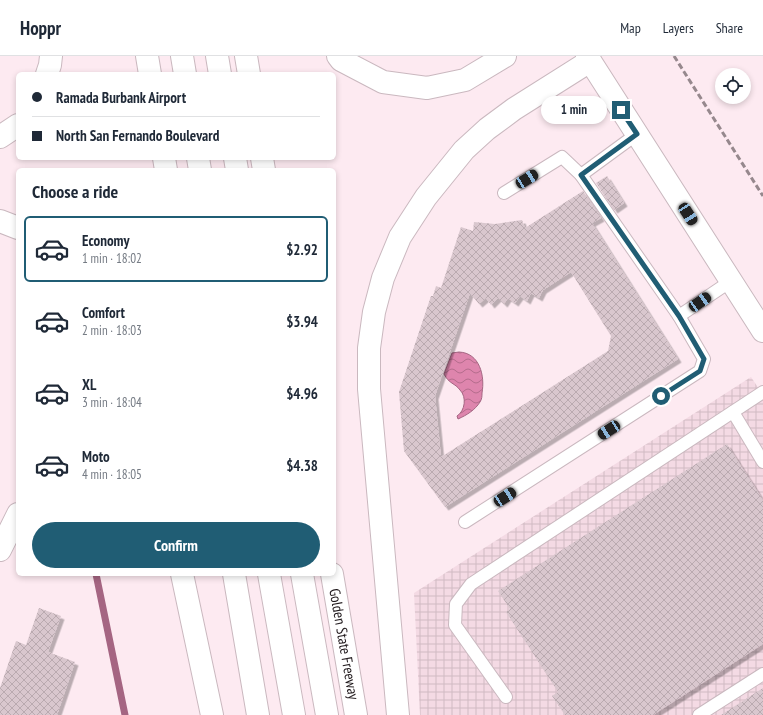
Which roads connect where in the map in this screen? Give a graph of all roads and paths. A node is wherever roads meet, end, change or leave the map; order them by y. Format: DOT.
graph roads {
  1 [pos="51,56"];
  2 [pos="147,56"];
  3 [pos="182,56"];
  4 [pos="217,56"];
  5 [pos="246,56"];
  6 [pos="338,56"];
  7 [pos="505,56"];
  8 [pos="588,58"];
  9 [pos="48,72"];
  10 [pos="150,72"];
  11 [pos="185,72"];
  12 [pos="220,72"];
  13 [pos="248,72"];
  14 [pos="16,126"];
  15 [pos="637,134"];
  16 [pos="0,137"];
  17 [pos="581,175"];
  18 [pos="504,193"];
  19 [pos="0,221"];
  20 [pos="16,227"];
  21 [pos="731,281"];
  22 [pos="679,316"];
  23 [pos="763,331"];
  24 [pos="763,392"];
  25 [pos="733,412"];
  26 [pos="763,462"];
  27 [pos="16,518"];
  28 [pos="465,522"];
  29 [pos="0,550"];
  30 [pos="182,576"];
  31 [pos="234,576"];
  32 [pos="269,576"];
  33 [pos="302,576"];
  34 [pos="332,576"];
  35 [pos="763,674"];
  36 [pos="506,697"];
  37 [pos="212,715"];
  38 [pos="258,715"];
  39 [pos="294,715"];
  40 [pos="327,715"];
  41 [pos="356,715"];
  42 [pos="398,715"];
  43 [pos="699,715"];
  1 -- 9 [label="main road"];
  2 -- 10 [label="main road"];
  3 -- 11 [label="main road"];
  4 -- 12 [label="main road"];
  5 -- 13 [label="main road"];
  6 -- 7 [label="main road"];
  8 -- 15 [label="main road"];
  8 -- 42 [label="main road"];
  14 -- 16 [label="main road"];
  15 -- 17 [label="lane"];
  15 -- 21 [label="main road"];
  17 -- 18 [label="lane"];
  17 -- 22 [label="lane"];
  19 -- 20 [label="main road"];
  21 -- 22 [label="lane"];
  21 -- 23 [label="main road"];
  22 -- 28 [label="lane"];
  24 -- 25 [label="lane"];
  25 -- 26 [label="lane"];
  25 -- 36 [label="lane"];
  27 -- 29 [label="main road"];
  30 -- 37 [label="main road"];
  31 -- 38 [label="main road"];
  32 -- 39 [label="main road"];
  33 -- 40 [label="main road"];
  34 -- 41 [label="main road, Golden State Freeway"];
  35 -- 43 [label="lane"];
}
